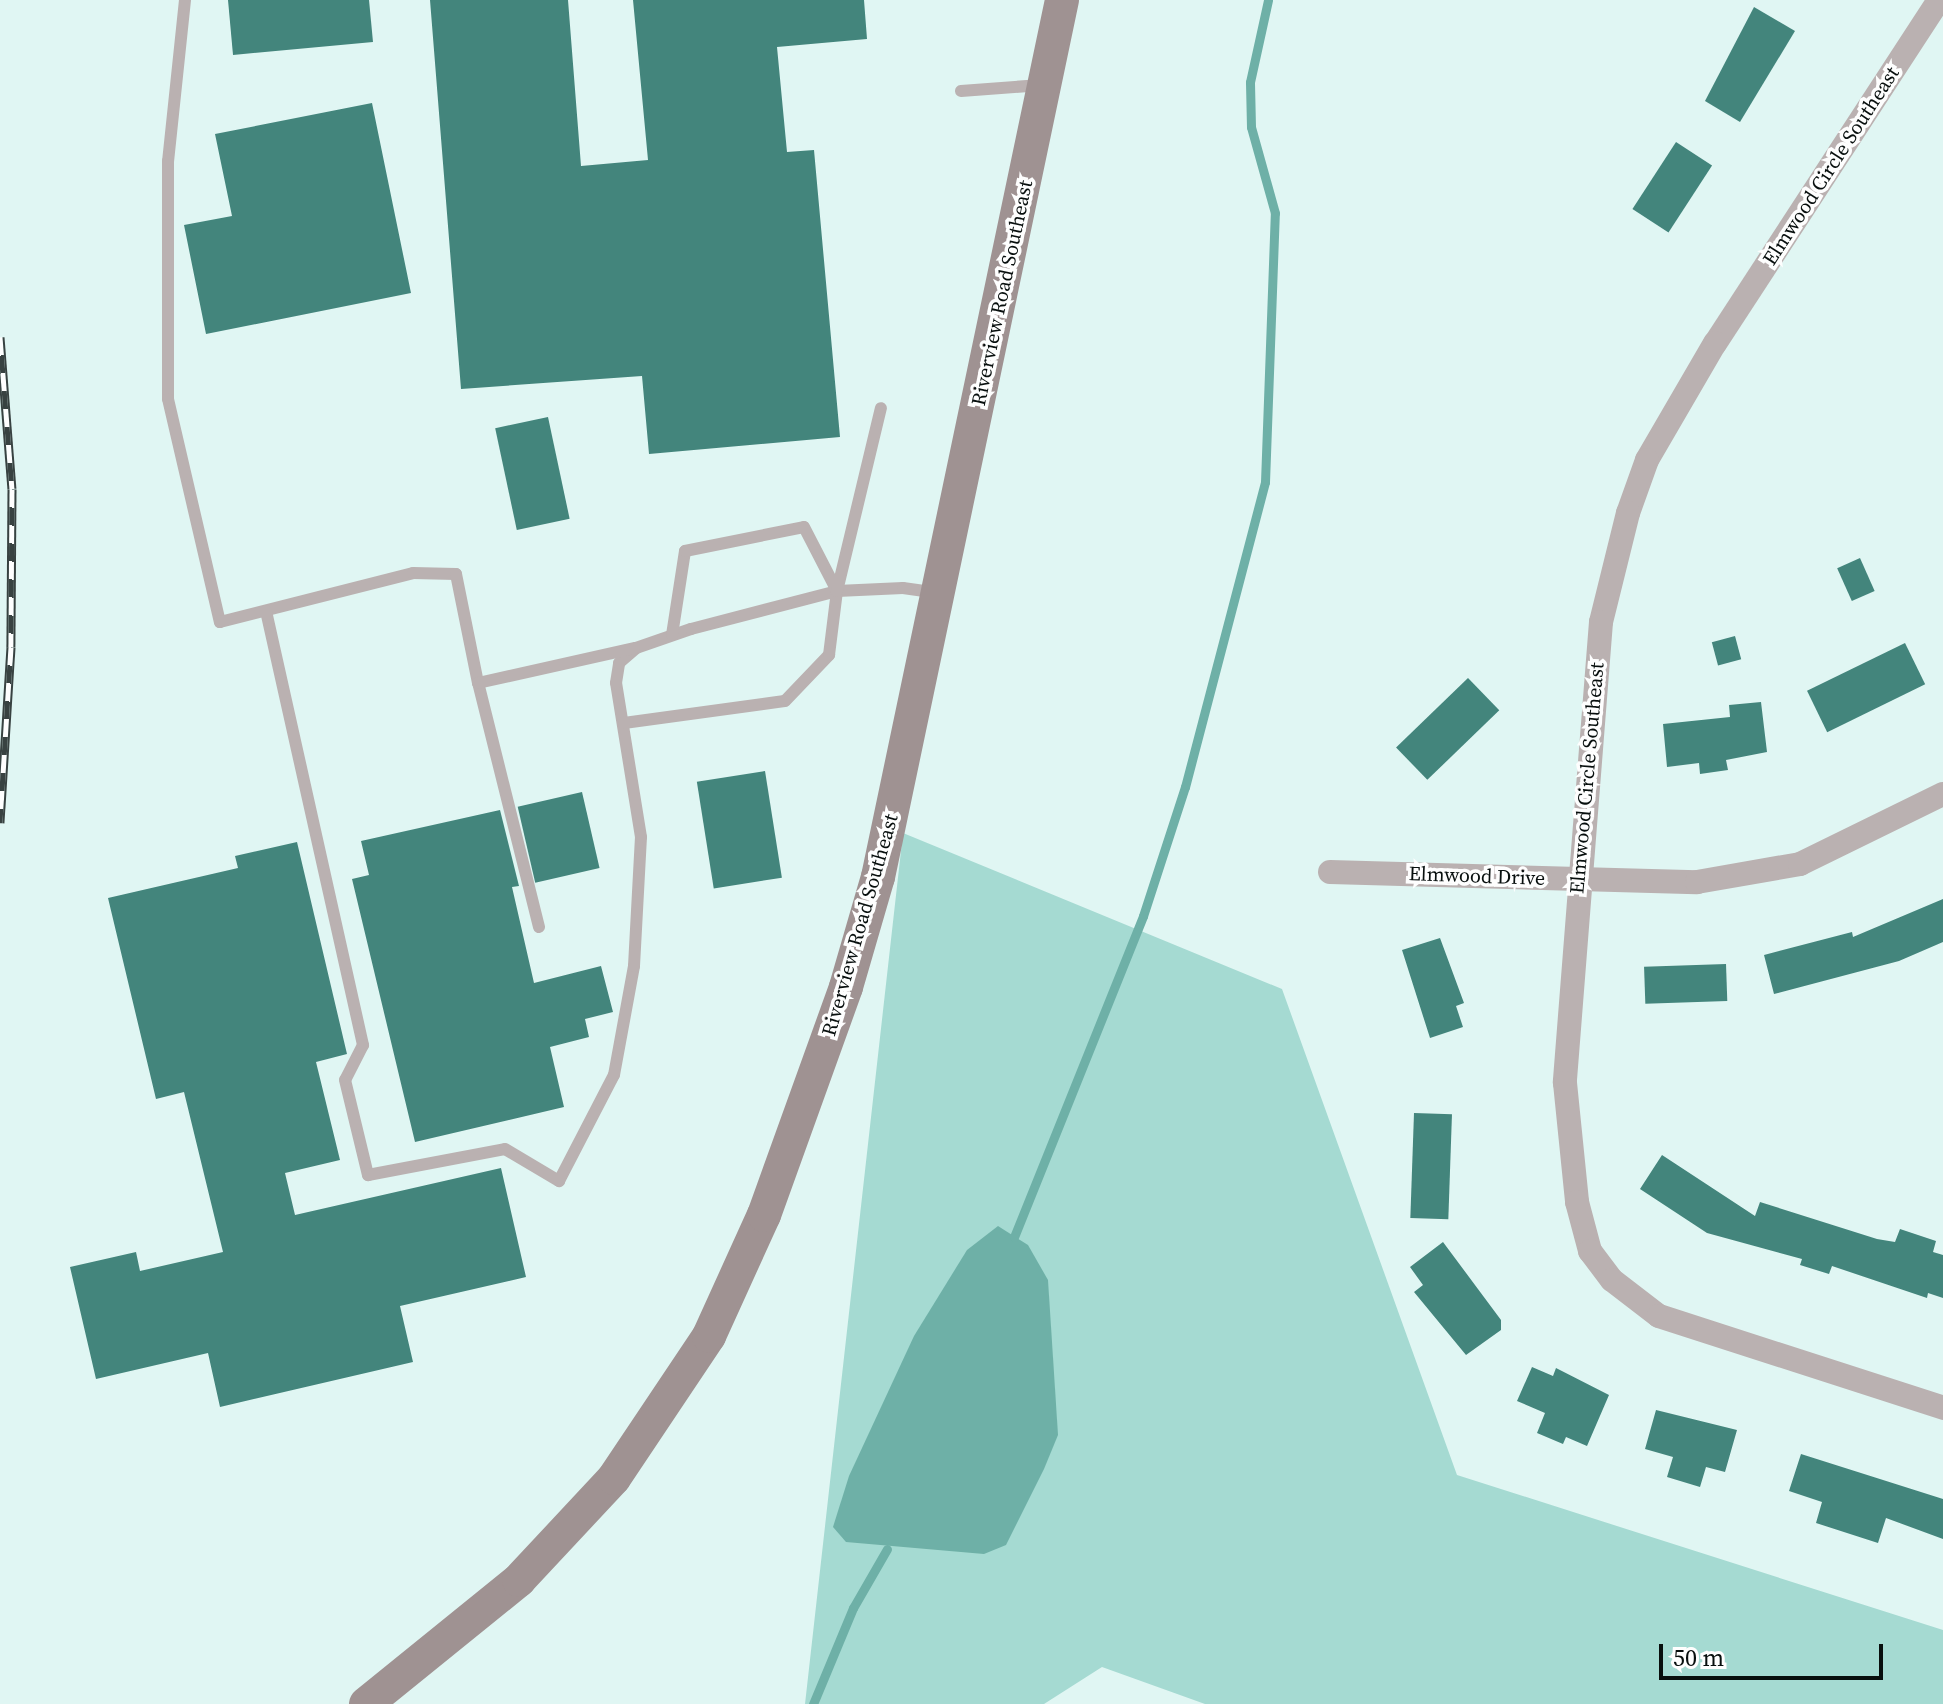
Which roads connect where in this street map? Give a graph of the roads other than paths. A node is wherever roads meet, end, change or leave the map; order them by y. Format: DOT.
graph roads {
  1 [pos="185,0"];
  2 [pos="1062,0"];
  3 [pos="1939,0"];
  4 [pos="1045,85"];
  5 [pos="961,91"];
  6 [pos="881,408"];
  7 [pos="837,591"];
  8 [pos="940,593"];
  9 [pos="266,611"];
  10 [pos="672,635"];
  11 [pos="636,648"];
  12 [pos="478,683"];
  13 [pos="624,723"];
  14 [pos="1943,794"];
  15 [pos="1330,872"];
  16 [pos="1578,879"];
  17 [pos="539,927"];
  18 [pos="1943,1408"];
  19 [pos="366,1704"];
  1 -- 9 [label="lane"];
  2 -- 4 [label="street, Riverview Road Southeast"];
  3 -- 16 [label="street, Elmwood Circle Southeast"];
  4 -- 5 [label="lane"];
  4 -- 8 [label="street, Riverview Road Southeast"];
  6 -- 7 [label="lane"];
  7 -- 8 [label="lane"];
  7 -- 10 [label="lane"];
  7 -- 10 [label="lane"];
  7 -- 13 [label="lane"];
  8 -- 19 [label="street, Riverview Road Southeast"];
  9 -- 12 [label="lane"];
  9 -- 13 [label="lane"];
  10 -- 11 [label="lane"];
  11 -- 12 [label="lane"];
  11 -- 13 [label="lane"];
  12 -- 17 [label="lane"];
  14 -- 16 [label="street, Elmwood Drive"];
  15 -- 16 [label="street, Elmwood Drive"];
  16 -- 18 [label="street, Elmwood Circle Southeast"];
}
